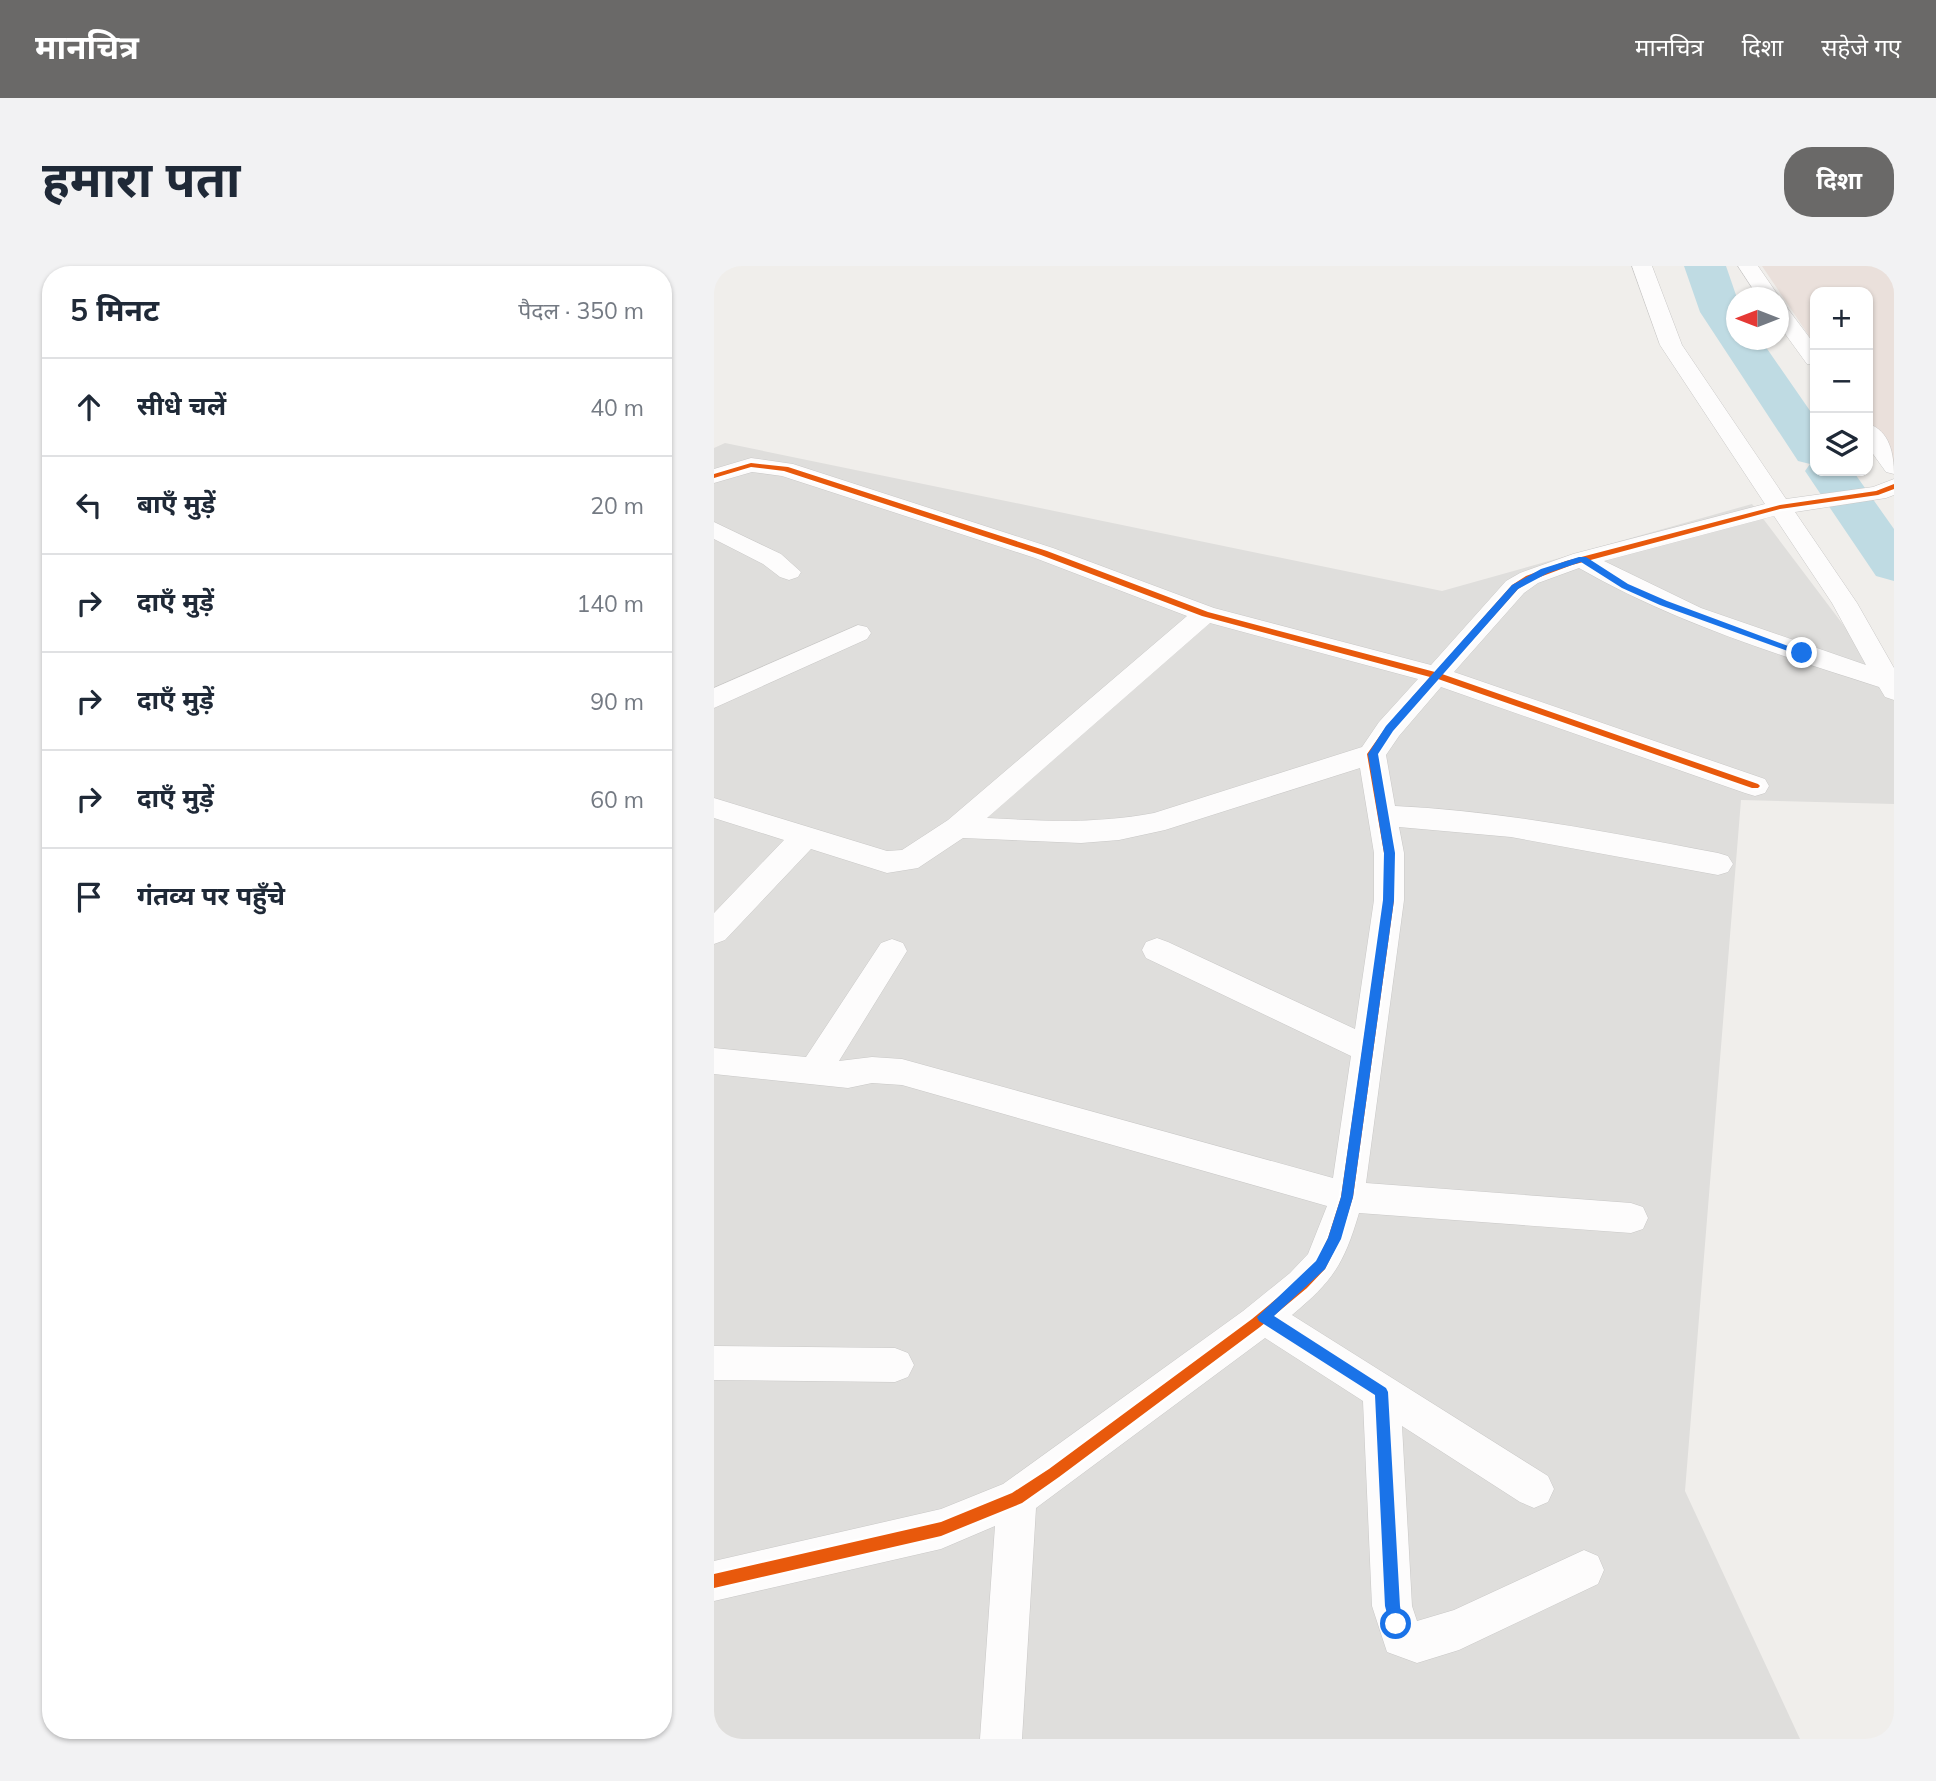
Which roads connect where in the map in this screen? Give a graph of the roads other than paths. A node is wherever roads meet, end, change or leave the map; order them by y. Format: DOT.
graph roads {
  1 [pos="1642,266"];
  2 [pos="1748,266"];
  3 [pos="1762,287"];
  4 [pos="1789,323"];
  5 [pos="1810,352"];
  6 [pos="1873,437"];
  7 [pos="1894,467"];
  8 [pos="714,475"];
  9 [pos="1886,490"];
  10 [pos="1785,505"];
  11 [pos="714,530"];
  12 [pos="1583,559"];
  13 [pos="789,572"];
  14 [pos="1205,614"];
  15 [pos="858,633"];
  16 [pos="1435,675"];
  17 [pos="1891,686"];
  18 [pos="714,699"];
  19 [pos="1373,754"];
  20 [pos="1755,786"];
  21 [pos="714,808"];
  22 [pos="1384,816"];
  23 [pos="957,827"];
  24 [pos="805,837"];
  25 [pos="1718,864"];
  26 [pos="714,932"];
  27 [pos="1157,950"];
  28 [pos="892,951"];
  29 [pos="1367,1049"];
  30 [pos="715,1063"];
  31 [pos="814,1072"];
  32 [pos="1347,1197"];
  33 [pos="1631,1218"];
  34 [pos="1264,1317"];
  35 [pos="714,1363"];
  36 [pos="895,1365"];
  37 [pos="1381,1392"];
  38 [pos="1534,1489"];
  39 [pos="1017,1498"];
  40 [pos="1584,1570"];
  41 [pos="714,1581"];
  42 [pos="1001,1739"];
  1 -- 10 [label="street"];
  2 -- 3 [label="street"];
  4 -- 5 [label="street"];
  6 -- 7 [label="street"];
  8 -- 14 [label="street"];
  9 -- 10 [label="street"];
  10 -- 12 [label="street"];
  10 -- 17 [label="street"];
  11 -- 13 [label="street"];
  12 -- 16 [label="street"];
  12 -- 17 [label="street"];
  14 -- 16 [label="street"];
  14 -- 23 [label="street"];
  15 -- 18 [label="street"];
  16 -- 19 [label="street"];
  16 -- 20 [label="street"];
  19 -- 22 [label="street"];
  19 -- 23 [label="street"];
  21 -- 24 [label="street"];
  22 -- 25 [label="street"];
  22 -- 29 [label="street"];
  23 -- 24 [label="street"];
  24 -- 26 [label="street"];
  27 -- 29 [label="street"];
  28 -- 31 [label="street"];
  29 -- 32 [label="street"];
  30 -- 31 [label="street"];
  31 -- 32 [label="street"];
  32 -- 33 [label="street"];
  32 -- 34 [label="street"];
  34 -- 37 [label="street"];
  34 -- 39 [label="street"];
  35 -- 36 [label="street"];
  37 -- 38 [label="street"];
  37 -- 40 [label="street"];
  39 -- 41 [label="street"];
  39 -- 42 [label="street"];
}
